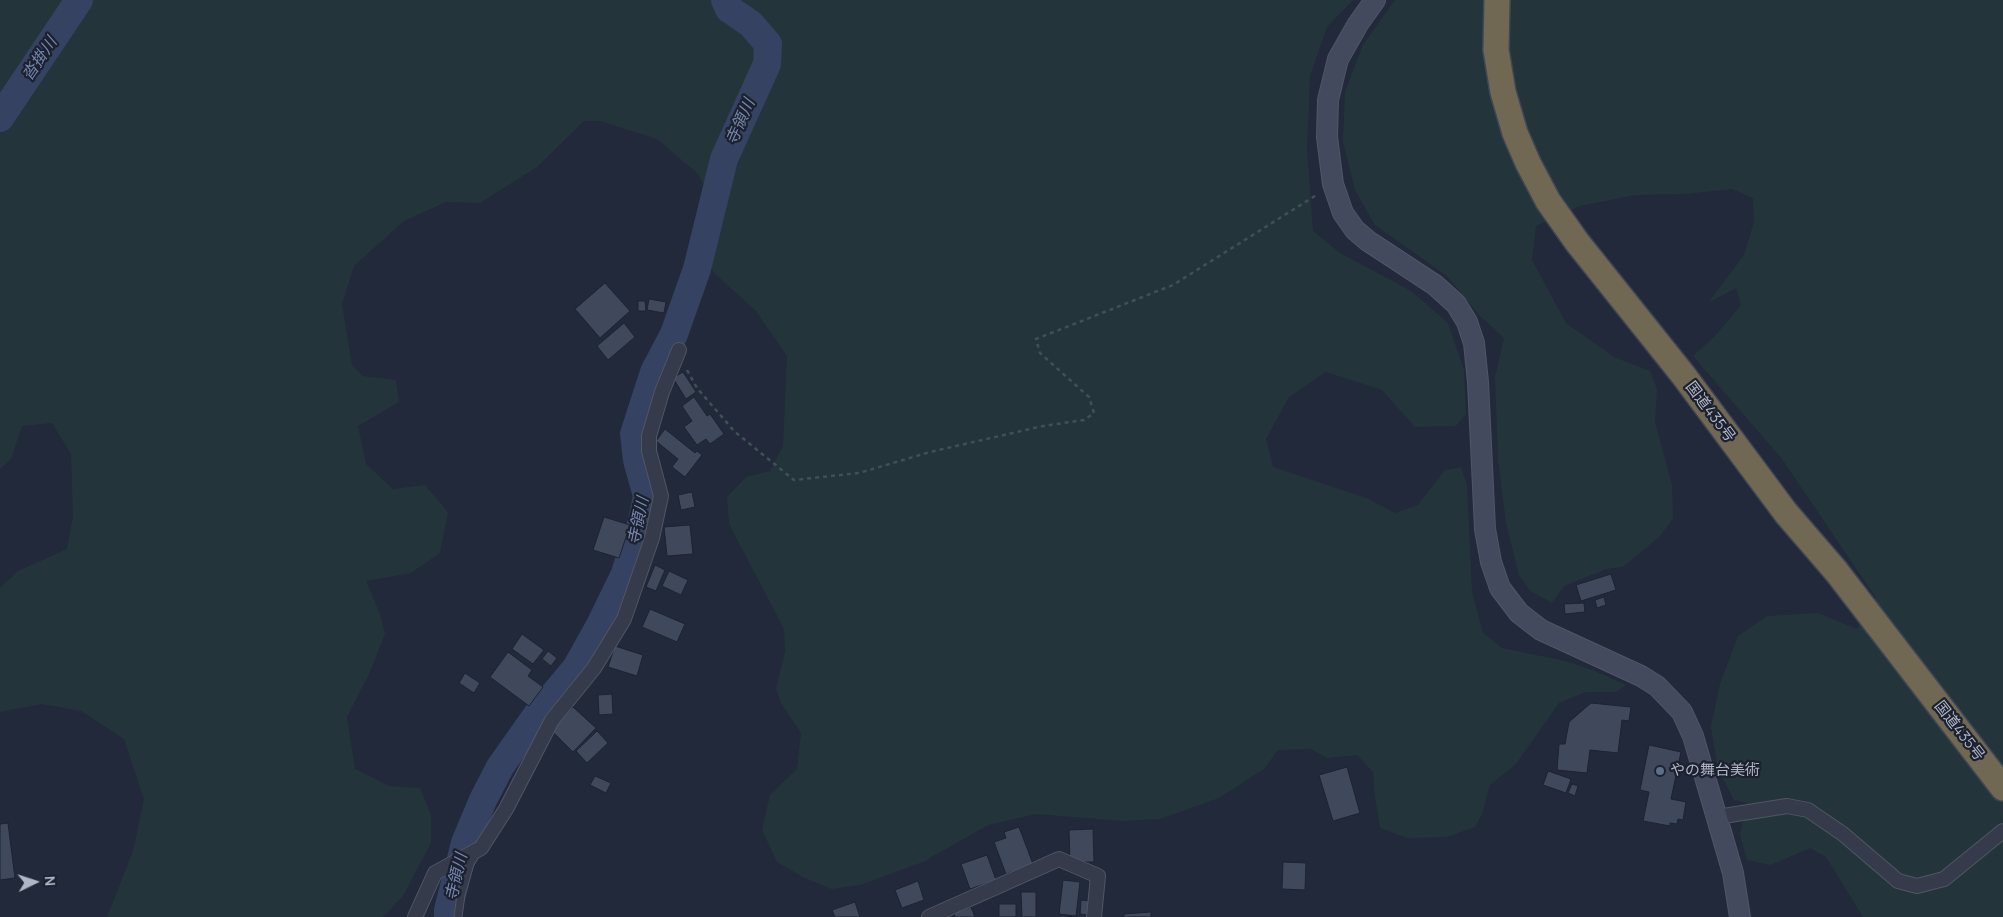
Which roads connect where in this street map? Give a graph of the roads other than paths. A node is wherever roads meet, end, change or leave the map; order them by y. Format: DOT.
graph roads {
  1 [pos="1375,0"];
  2 [pos="1497,0"];
  3 [pos="677,354"];
  4 [pos="2003,788"];
  5 [pos="1717,817"];
  6 [pos="2003,830"];
  7 [pos="477,850"];
  8 [pos="414,917"];
  9 [pos="458,917"];
  10 [pos="930,917"];
  11 [pos="1094,917"];
  12 [pos="1740,917"];
  1 -- 5 [label="street"];
  2 -- 4 [label="highway, 国道435号"];
  3 -- 7 [label="street"];
  5 -- 6 [label="street"];
  5 -- 12 [label="street"];
  7 -- 8 [label="street"];
  7 -- 9 [label="lane"];
  10 -- 11 [label="street"];
}
